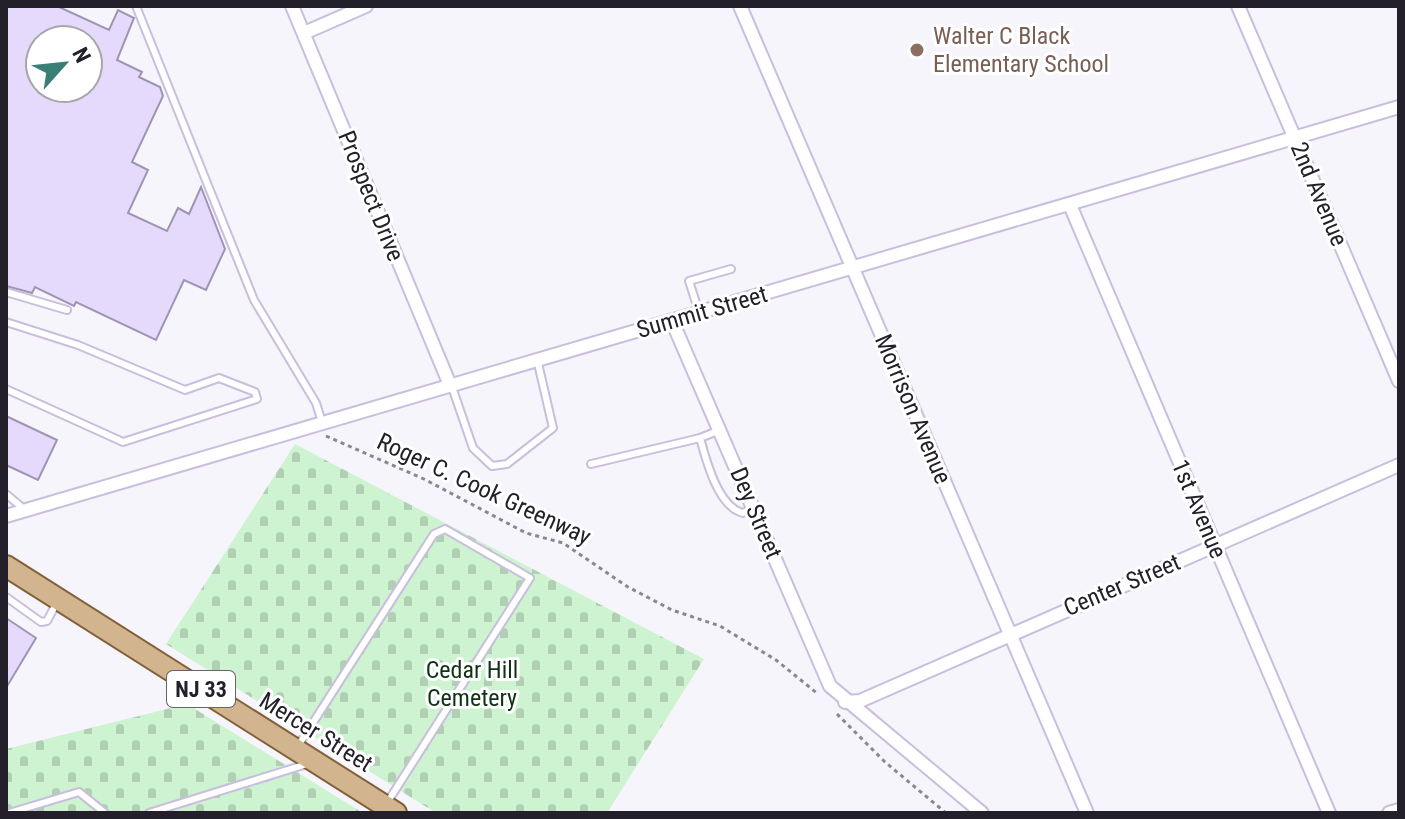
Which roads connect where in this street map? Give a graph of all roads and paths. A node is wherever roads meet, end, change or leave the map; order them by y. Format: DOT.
graph roads {
  1 [pos="136,6"];
  2 [pos="292,6"];
  3 [pos="366,6"];
  4 [pos="740,6"];
  5 [pos="1238,6"];
  6 [pos="304,33"];
  7 [pos="1399,107"];
  8 [pos="1295,139"];
  9 [pos="1070,205"];
  10 [pos="853,268"];
  11 [pos="731,269"];
  12 [pos="6,292"];
  13 [pos="67,310"];
  14 [pos="699,313"];
  15 [pos="672,321"];
  16 [pos="6,322"];
  17 [pos="537,359"];
  18 [pos="1399,381"];
  19 [pos="450,385"];
  20 [pos="6,389"];
  21 [pos="322,422"];
  22 [pos="309,426"];
  23 [pos="720,430"];
  24 [pos="700,438"];
  25 [pos="591,464"];
  26 [pos="1399,465"];
  27 [pos="6,494"];
  28 [pos="754,508"];
  29 [pos="24,509"];
  30 [pos="6,516"];
  31 [pos="1213,545"];
  32 [pos="6,567"];
  33 [pos="6,597"];
  34 [pos="59,599"];
  35 [pos="1009,634"];
  36 [pos="824,700"];
  37 [pos="845,702"];
  38 [pos="830,707"];
  39 [pos="296,749"];
  40 [pos="314,761"];
  41 [pos="390,810"];
  42 [pos="1399,810"];
  43 [pos="9,813"];
  44 [pos="105,813"];
  45 [pos="149,813"];
  46 [pos="946,813"];
  47 [pos="982,813"];
  48 [pos="1087,813"];
  49 [pos="1329,813"];
  50 [pos="1389,813"];
  1 -- 21 [label="lane"];
  2 -- 6 [label="street, Prospect Drive"];
  3 -- 6 [label="street"];
  4 -- 10 [label="street, Morrison Avenue"];
  5 -- 8 [label="street, 2nd Avenue"];
  6 -- 19 [label="street, Prospect Drive"];
  7 -- 8 [label="street, Summit Street"];
  8 -- 9 [label="street, Summit Street"];
  8 -- 18 [label="street, 2nd Avenue"];
  9 -- 10 [label="street, Summit Street"];
  9 -- 31 [label="street, 1st Avenue"];
  10 -- 14 [label="street, Summit Street"];
  10 -- 35 [label="street, Morrison Avenue"];
  11 -- 14 [label="lane"];
  12 -- 13 [label="lane"];
  14 -- 15 [label="street, Summit Street"];
  15 -- 17 [label="street, Summit Street"];
  15 -- 23 [label="street, Dey Street"];
  16 -- 20 [label="lane"];
  17 -- 19 [label="street, Summit Street"];
  17 -- 19 [label="lane"];
  19 -- 21 [label="street, Summit Street"];
  21 -- 22 [label="street, Summit Street"];
  22 -- 29 [label="street, Summit Street"];
  22 -- 36 [label="path, Roger C. Cook Greenway"];
  23 -- 24 [label="lane"];
  23 -- 28 [label="street, Dey Street"];
  24 -- 25 [label="lane"];
  24 -- 28 [label="lane"];
  26 -- 31 [label="street, Center Street"];
  27 -- 29 [label="lane"];
  28 -- 37 [label="street, Dey Street"];
  29 -- 30 [label="street, Summit Street"];
  31 -- 35 [label="street, Center Street"];
  31 -- 49 [label="street, 1st Avenue"];
  32 -- 34 [label="main road, Mercer Street / NJ 33"];
  33 -- 34 [label="lane"];
  34 -- 39 [label="main road, Mercer Street / NJ 33"];
  35 -- 37 [label="street, Center Street"];
  35 -- 48 [label="street, Morrison Avenue"];
  37 -- 47 [label="street, Dey Street"];
  38 -- 46 [label="path"];
  39 -- 40 [label="main road, Mercer Street / NJ 33"];
  39 -- 41 [label="lane"];
  40 -- 41 [label="main road, Mercer Street / NJ 33"];
  40 -- 45 [label="lane"];
  42 -- 50 [label="street"];
  43 -- 44 [label="lane"];
}
